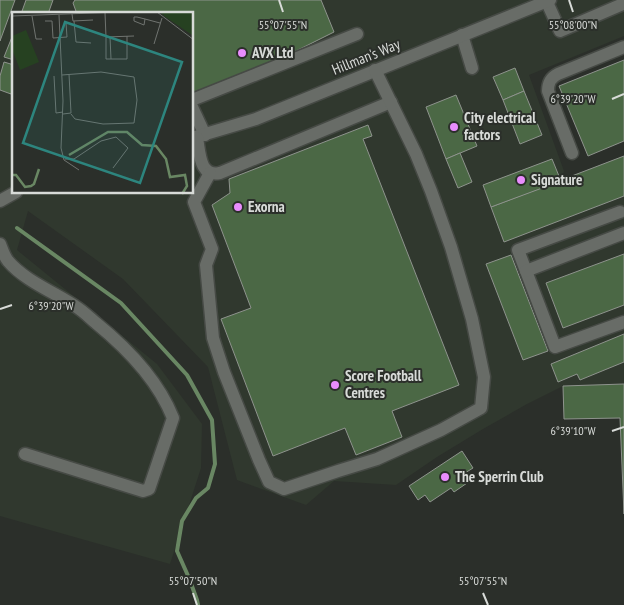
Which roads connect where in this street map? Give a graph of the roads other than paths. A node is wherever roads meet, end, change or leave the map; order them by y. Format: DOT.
graph roads {
  1 [pos="547,1"];
  2 [pos="623,4"];
  3 [pos="356,34"];
  4 [pos="462,35"];
  5 [pos="624,48"];
  6 [pos="472,68"];
  7 [pos="375,70"];
  8 [pos="194,99"];
  9 [pos="391,102"];
  10 [pos="194,117"];
  11 [pos="198,137"];
  12 [pos="572,153"];
  13 [pos="210,173"];
  14 [pos="12,194"];
  15 [pos="0,201"];
  16 [pos="623,215"];
  17 [pos="624,233"];
  18 [pos="0,244"];
  19 [pos="526,271"];
  20 [pos="624,322"];
  21 [pos="25,454"];
  1 -- 2 [label="street"];
  1 -- 4 [label="street, Hillman's Way"];
  3 -- 8 [label="street"];
  4 -- 6 [label="street"];
  4 -- 7 [label="street, Hillman's Way"];
  5 -- 12 [label="street"];
  7 -- 9 [label="street"];
  7 -- 11 [label="street, Hillman's Way"];
  9 -- 13 [label="street"];
  9 -- 13 [label="street"];
  10 -- 11 [label="street"];
  11 -- 13 [label="street"];
  14 -- 15 [label="street"];
  16 -- 19 [label="street"];
  17 -- 19 [label="street"];
  18 -- 21 [label="street"];
  19 -- 20 [label="street"];
}
